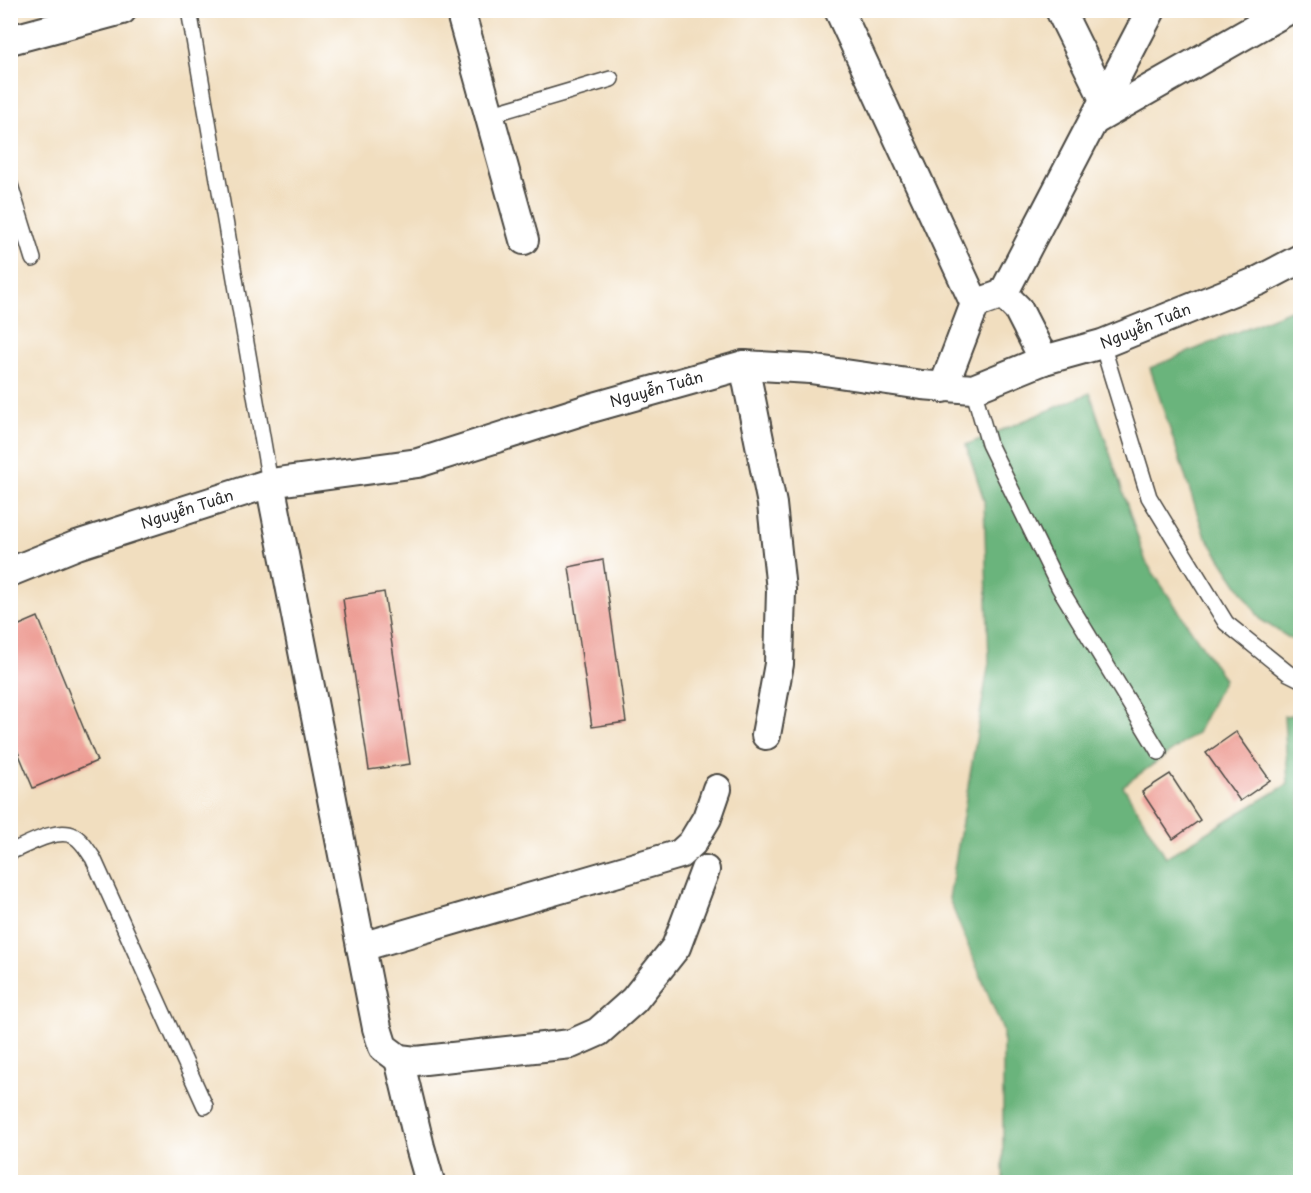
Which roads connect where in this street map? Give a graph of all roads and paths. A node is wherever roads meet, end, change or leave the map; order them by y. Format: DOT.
graph roads {
  1 [pos="122,10"];
  2 [pos="189,10"];
  3 [pos="460,10"];
  4 [pos="839,10"];
  5 [pos="1060,10"];
  6 [pos="1151,10"];
  7 [pos="1288,10"];
  8 [pos="10,40"];
  9 [pos="611,79"];
  10 [pos="1100,110"];
  11 [pos="489,115"];
  12 [pos="10,185"];
  13 [pos="524,240"];
  14 [pos="1300,259"];
  15 [pos="33,260"];
  16 [pos="1003,294"];
  17 [pos="975,304"];
  18 [pos="1102,344"];
  19 [pos="1044,360"];
  20 [pos="744,365"];
  21 [pos="944,388"];
  22 [pos="973,389"];
  23 [pos="270,483"];
  24 [pos="10,572"];
  25 [pos="1300,679"];
  26 [pos="766,735"];
  27 [pos="1159,752"];
  28 [pos="717,789"];
  29 [pos="10,852"];
  30 [pos="705,870"];
  31 [pos="361,947"];
  32 [pos="399,1059"];
  33 [pos="205,1106"];
  34 [pos="430,1182"];
  1 -- 8 [label="street"];
  2 -- 23 [label="lane"];
  3 -- 11 [label="street"];
  4 -- 17 [label="street"];
  5 -- 10 [label="street"];
  6 -- 10 [label="street"];
  7 -- 10 [label="street"];
  9 -- 11 [label="lane"];
  10 -- 16 [label="street"];
  11 -- 13 [label="street"];
  12 -- 15 [label="lane"];
  14 -- 18 [label="street, Nguyễn Tuân"];
  16 -- 17 [label="street"];
  16 -- 19 [label="street"];
  17 -- 21 [label="street"];
  18 -- 19 [label="street, Nguyễn Tuân"];
  18 -- 25 [label="lane"];
  19 -- 22 [label="street, Nguyễn Tuân"];
  20 -- 21 [label="street, Nguyễn Tuân"];
  20 -- 23 [label="street, Nguyễn Tuân"];
  20 -- 26 [label="street"];
  21 -- 22 [label="street, Nguyễn Tuân"];
  22 -- 27 [label="lane"];
  23 -- 24 [label="street, Nguyễn Tuân"];
  23 -- 31 [label="street"];
  28 -- 31 [label="street"];
  29 -- 33 [label="lane"];
  30 -- 32 [label="street"];
  31 -- 32 [label="street"];
  32 -- 34 [label="street"];
}
